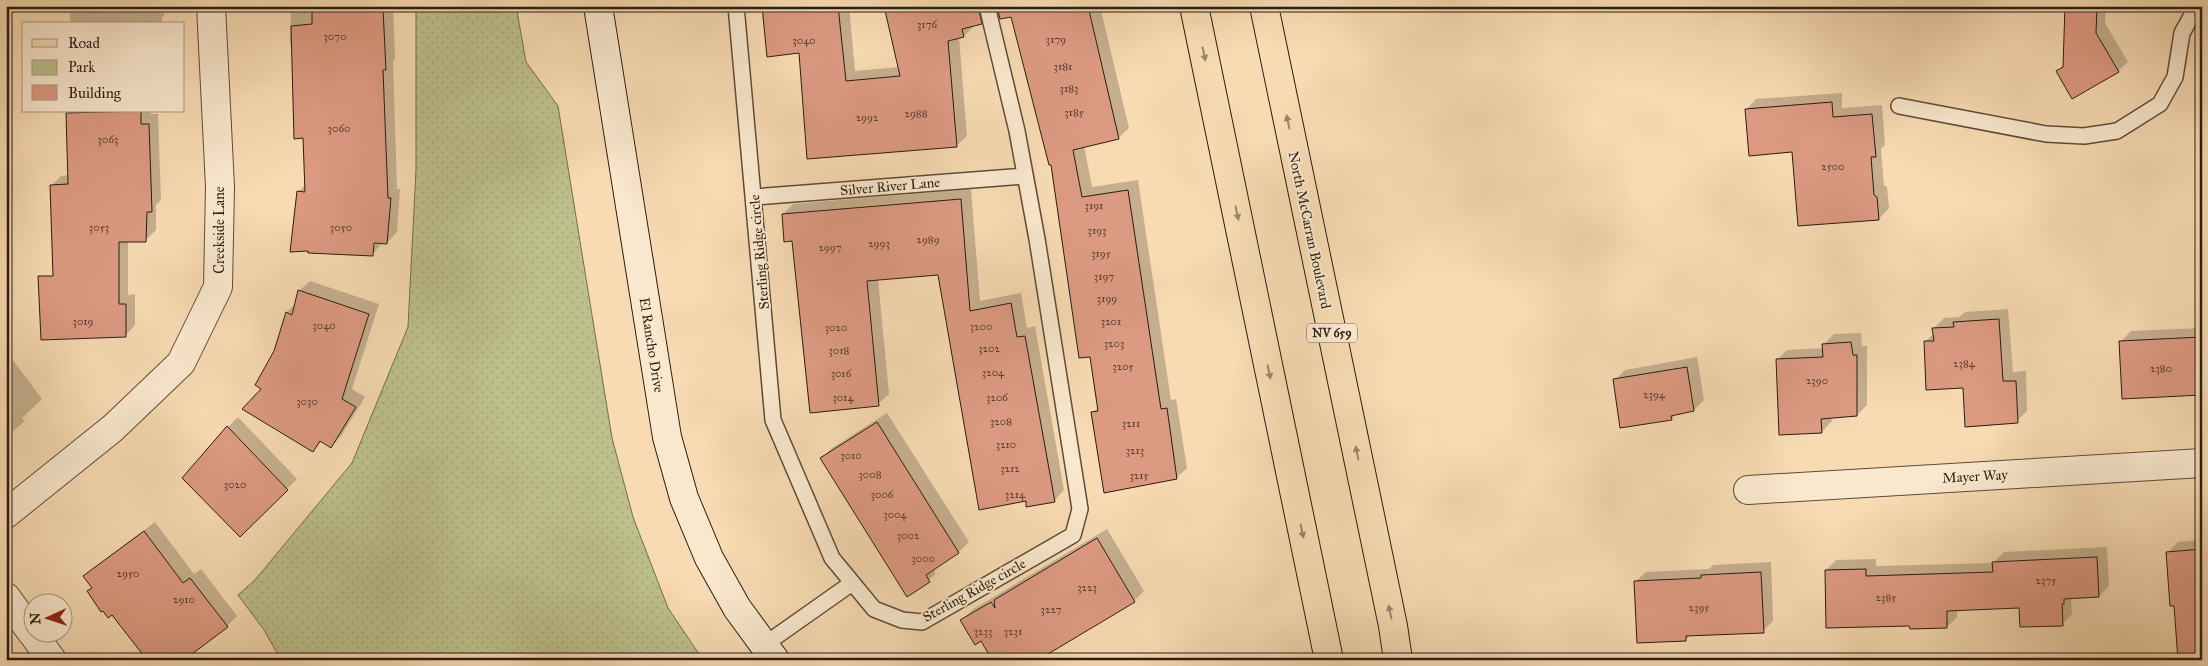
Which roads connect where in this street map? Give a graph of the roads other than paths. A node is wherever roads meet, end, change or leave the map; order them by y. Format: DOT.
graph roads {
  1 [pos="211,6"];
  2 [pos="598,6"];
  3 [pos="736,6"];
  4 [pos="987,6"];
  5 [pos="1194,6"];
  6 [pos="1264,6"];
  7 [pos="2202,6"];
  8 [pos="1899,106"];
  9 [pos="1025,176"];
  10 [pos="754,197"];
  11 [pos="2202,463"];
  12 [pos="1748,490"];
  13 [pos="6,514"];
  14 [pos="852,583"];
  15 [pos="1314,592"];
  16 [pos="6,597"];
  17 [pos="22,618"];
  18 [pos="41,644"];
  19 [pos="770,652"];
  20 [pos="52,660"];
  21 [pos="1310,660"];
  22 [pos="1329,660"];
  23 [pos="1398,660"];
  1 -- 13 [label="street, Creekside Lane"];
  2 -- 19 [label="street, El Rancho Drive"];
  3 -- 10 [label="lane, Sterling Ridge circle"];
  4 -- 9 [label="lane, Sterling Ridge circle"];
  5 -- 15 [label="main road, one-way"];
  23 -- 6 [label="main road, North McCarran Boulevard / NV 659, one-way"];
  7 -- 8 [label="lane"];
  9 -- 10 [label="lane, Silver River Lane"];
  9 -- 14 [label="lane, Sterling Ridge circle"];
  10 -- 14 [label="lane, Sterling Ridge circle"];
  11 -- 12 [label="street, Mayer Way"];
  14 -- 19 [label="lane"];
  15 -- 21 [label="main road"];
  15 -- 22 [label="main road"];
  16 -- 17 [label="street"];
  18 -- 20 [label="street"];
}
